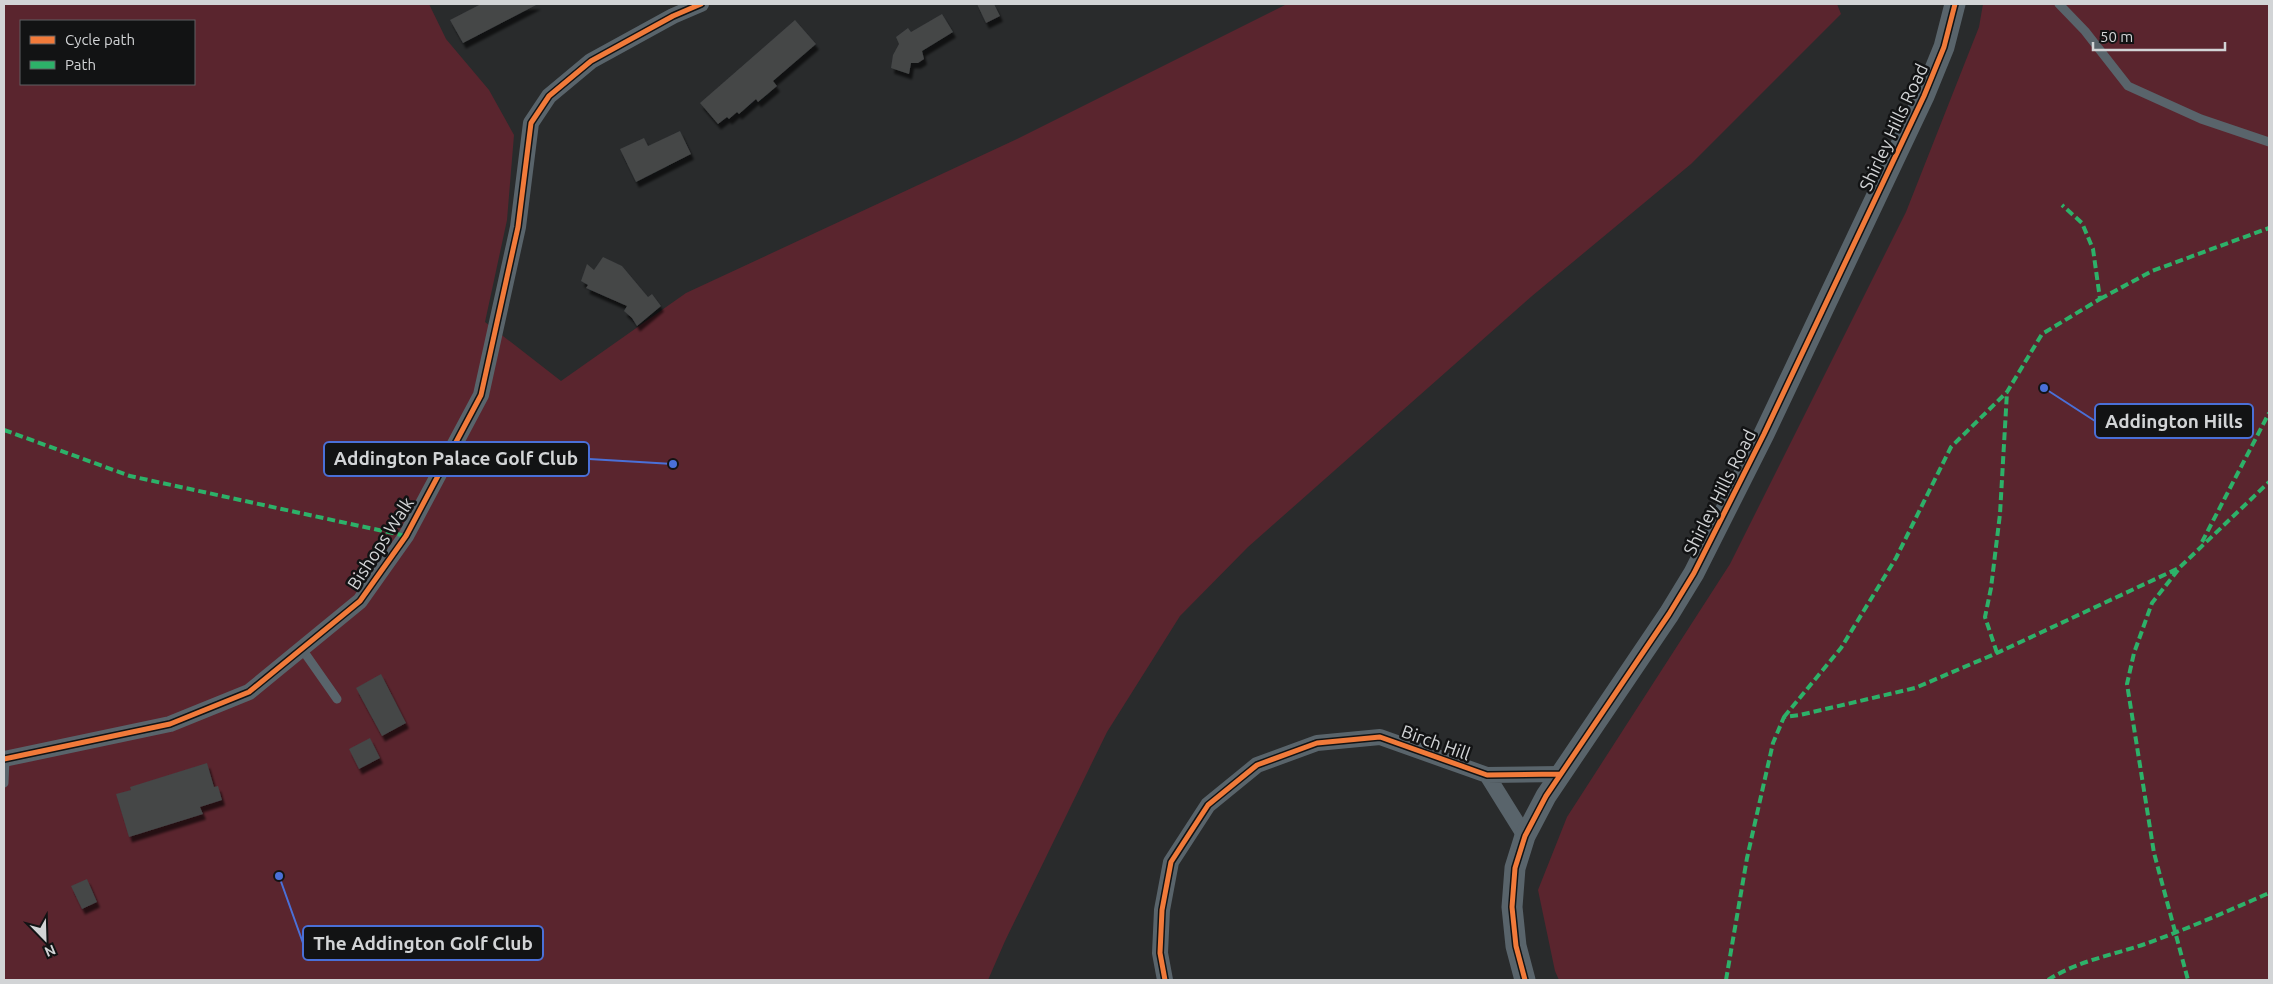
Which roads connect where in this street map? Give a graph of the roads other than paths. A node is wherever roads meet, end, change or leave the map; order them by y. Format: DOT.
graph roads {
  1 [pos="701,4"];
  2 [pos="1955,4"];
  3 [pos="2059,4"];
  4 [pos="2269,142"];
  5 [pos="302,649"];
  6 [pos="337,699"];
  7 [pos="4,759"];
  8 [pos="1560,774"];
  9 [pos="1487,775"];
  10 [pos="4,783"];
  11 [pos="1525,836"];
  12 [pos="1165,980"];
  13 [pos="1525,980"];
  1 -- 5 [label="street, Bishops Walk"];
  2 -- 8 [label="street, Shirley Hills Road"];
  3 -- 4 [label="lane"];
  5 -- 6 [label="lane"];
  5 -- 7 [label="street, Bishops Walk"];
  7 -- 10 [label="lane"];
  8 -- 9 [label="street, Birch Hill"];
  8 -- 11 [label="street, Shirley Hills Road"];
  9 -- 11 [label="street, Birch Hill"];
  9 -- 12 [label="street, Birch Hill"];
  11 -- 13 [label="street, Shirley Hills Road"];
}
